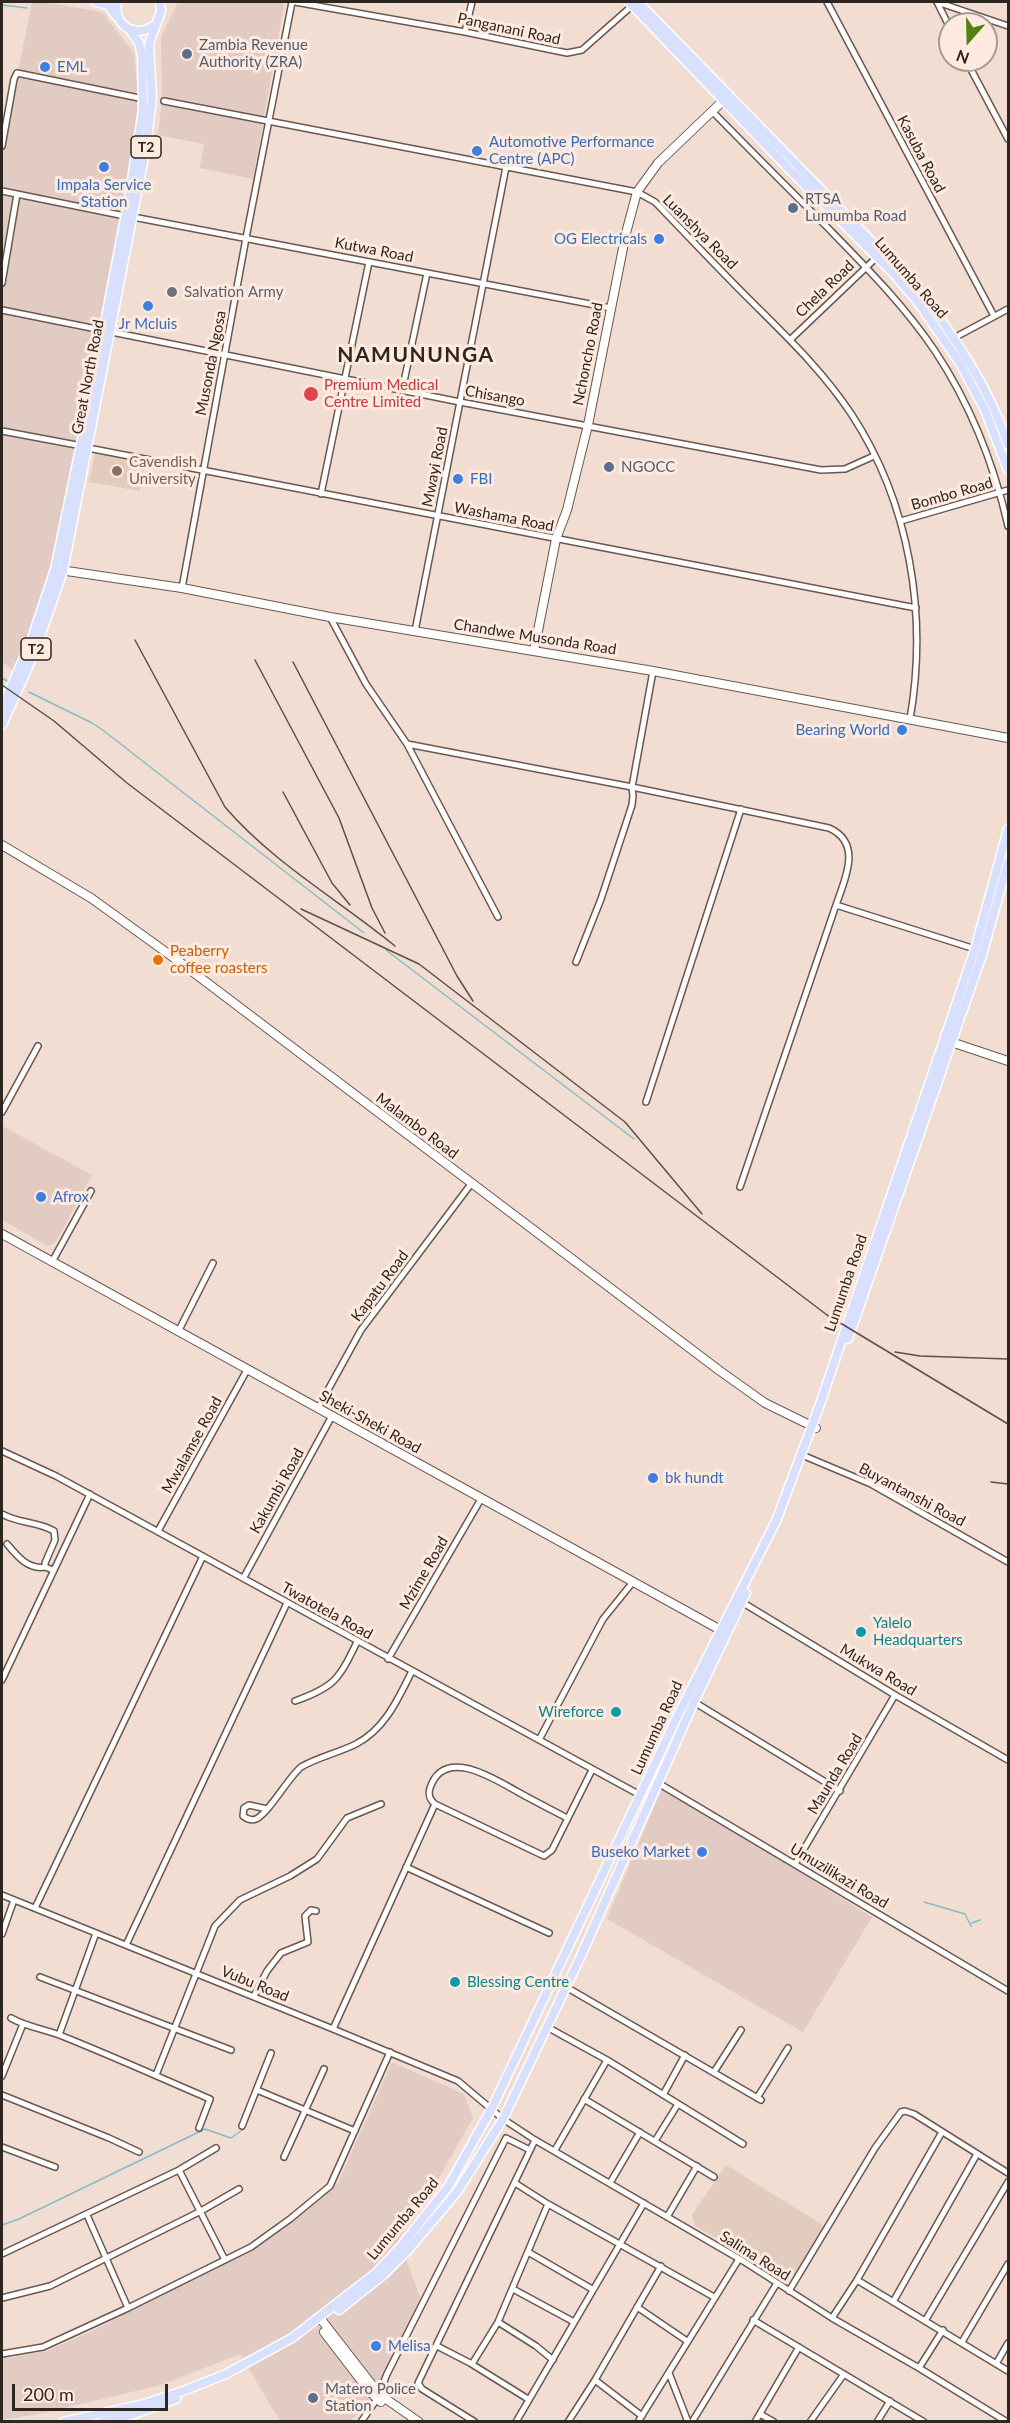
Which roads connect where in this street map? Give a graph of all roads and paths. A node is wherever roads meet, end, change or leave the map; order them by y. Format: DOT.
graph roads {
  1 [pos="96,2"];
  2 [pos="117,2"];
  3 [pos="160,2"];
  4 [pos="169,2"];
  5 [pos="294,2"];
  6 [pos="472,2"];
  7 [pos="634,2"];
  8 [pos="827,2"];
  9 [pos="937,2"];
  10 [pos="161,11"];
  11 [pos="120,21"];
  12 [pos="156,24"];
  13 [pos="1008,26"];
  14 [pos="130,30"];
  15 [pos="465,32"];
  16 [pos="972,72"];
  17 [pos="726,98"];
  18 [pos="144,99"];
  19 [pos="164,101"];
  20 [pos="712,111"];
  21 [pos="269,122"];
  22 [pos="1008,139"];
  23 [pos="2,146"];
  24 [pos="506,168"];
  25 [pos="2,191"];
  26 [pos="637,192"];
  27 [pos="17,194"];
  28 [pos="129,216"];
  29 [pos="246,238"];
  30 [pos="877,257"];
  31 [pos="369,262"];
  32 [pos="866,267"];
  33 [pos="427,273"];
  34 [pos="2,283"];
  35 [pos="483,284"];
  36 [pos="610,308"];
  37 [pos="1008,309"];
  38 [pos="2,310"];
  39 [pos="994,316"];
  40 [pos="107,332"];
  41 [pos="791,339"];
  42 [pos="950,340"];
  43 [pos="225,355"];
  44 [pos="344,379"];
  45 [pos="402,391"];
  46 [pos="460,402"];
  47 [pos="588,425"];
  48 [pos="2,431"];
  49 [pos="1008,445"];
  50 [pos="84,448"];
  51 [pos="874,456"];
  52 [pos="202,470"];
  53 [pos="1008,470"];
  54 [pos="1008,490"];
  55 [pos="1000,493"];
  56 [pos="321,494"];
  57 [pos="438,517"];
  58 [pos="901,521"];
  59 [pos="1008,526"];
  60 [pos="556,539"];
  61 [pos="59,570"];
  62 [pos="182,588"];
  63 [pos="916,608"];
  64 [pos="330,616"];
  65 [pos="416,631"];
  66 [pos="534,651"];
  67 [pos="653,670"];
  68 [pos="5,691"];
  69 [pos="2,707"];
  70 [pos="910,719"];
  71 [pos="2,725"];
  72 [pos="1008,738"];
  73 [pos="407,744"];
  74 [pos="632,787"];
  75 [pos="741,809"];
  76 [pos="1008,829"];
  77 [pos="2,845"];
  78 [pos="1008,862"];
  79 [pos="836,905"];
  80 [pos="498,917"];
  81 [pos="975,949"];
  82 [pos="576,962"];
  83 [pos="948,1038"];
  84 [pos="38,1046"];
  85 [pos="1008,1056"];
  86 [pos="1008,1061"];
  87 [pos="646,1102"];
  88 [pos="2,1112"];
  89 [pos="471,1184"];
  90 [pos="740,1187"];
  91 [pos="92,1191"];
  92 [pos="2,1234"];
  93 [pos="52,1262"];
  94 [pos="213,1263"];
  95 [pos="178,1332"];
  96 [pos="247,1370"];
  97 [pos="318,1408"];
  98 [pos="332,1416"];
  99 [pos="814,1427"];
  100 [pos="2,1450"];
  101 [pos="804,1456"];
  102 [pos="90,1494"];
  103 [pos="481,1498"];
  104 [pos="2,1514"];
  105 [pos="158,1531"];
  106 [pos="7,1544"];
  107 [pos="203,1556"];
  108 [pos="1008,1562"];
  109 [pos="45,1567"];
  110 [pos="53,1570"];
  111 [pos="244,1577"];
  112 [pos="633,1582"];
  113 [pos="739,1600"];
  114 [pos="287,1603"];
  115 [pos="723,1631"];
  116 [pos="357,1642"];
  117 [pos="388,1659"];
  118 [pos="412,1671"];
  119 [pos="2,1680"];
  120 [pos="895,1695"];
  121 [pos="295,1701"];
  122 [pos="694,1702"];
  123 [pos="538,1740"];
  124 [pos="1008,1760"];
  125 [pos="592,1770"];
  126 [pos="658,1783"];
  127 [pos="840,1791"];
  128 [pos="640,1794"];
  129 [pos="381,1804"];
  130 [pos="435,1804"];
  131 [pos="267,1809"];
  132 [pos="567,1818"];
  133 [pos="795,1864"];
  134 [pos="406,1867"];
  135 [pos="2,1895"];
  136 [pos="14,1900"];
  137 [pos="34,1908"];
  138 [pos="316,1911"];
  139 [pos="96,1933"];
  140 [pos="549,1933"];
  141 [pos="2,1934"];
  142 [pos="126,1946"];
  143 [pos="196,1973"];
  144 [pos="40,1977"];
  145 [pos="566,1987"];
  146 [pos="76,1990"];
  147 [pos="1008,1991"];
  148 [pos="254,1996"];
  149 [pos="11,2018"];
  150 [pos="23,2024"];
  151 [pos="547,2027"];
  152 [pos="176,2028"];
  153 [pos="333,2029"];
  154 [pos="741,2031"];
  155 [pos="59,2035"];
  156 [pos="788,2048"];
  157 [pos="231,2050"];
  158 [pos="390,2052"];
  159 [pos="271,2053"];
  160 [pos="685,2055"];
  161 [pos="607,2060"];
  162 [pos="324,2069"];
  163 [pos="714,2072"];
  164 [pos="156,2075"];
  165 [pos="2,2076"];
  166 [pos="257,2090"];
  167 [pos="2,2095"];
  168 [pos="663,2095"];
  169 [pos="584,2099"];
  170 [pos="678,2104"];
  171 [pos="492,2108"];
  172 [pos="304,2110"];
  173 [pos="503,2119"];
  174 [pos="242,2126"];
  175 [pos="200,2128"];
  176 [pos="355,2131"];
  177 [pos="640,2132"];
  178 [pos="942,2132"];
  179 [pos="535,2140"];
  180 [pos="655,2141"];
  181 [pos="743,2144"];
  182 [pos="2,2147"];
  183 [pos="216,2148"];
  184 [pos="530,2150"];
  185 [pos="555,2150"];
  186 [pos="139,2152"];
  187 [pos="977,2154"];
  188 [pos="284,2157"];
  189 [pos="697,2166"];
  190 [pos="55,2167"];
  191 [pos="179,2170"];
  192 [pos="1008,2173"];
  193 [pos="714,2177"];
  194 [pos="1008,2182"];
  195 [pos="515,2183"];
  196 [pos="610,2183"];
  197 [pos="239,2189"];
  198 [pos="644,2203"];
  199 [pos="548,2204"];
  200 [pos="201,2211"];
  201 [pos="87,2215"];
  202 [pos="667,2217"];
  203 [pos="620,2244"];
  204 [pos="528,2252"];
  205 [pos="2,2254"];
  206 [pos="106,2258"];
  207 [pos="739,2259"];
  208 [pos="225,2260"];
  209 [pos="1008,2264"];
  210 [pos="661,2266"];
  211 [pos="857,2280"];
  212 [pos="777,2283"];
  213 [pos="513,2289"];
  214 [pos="592,2289"];
  215 [pos="789,2291"];
  216 [pos="714,2297"];
  217 [pos="2,2298"];
  218 [pos="893,2302"];
  219 [pos="637,2307"];
  220 [pos="128,2308"];
  221 [pos="832,2318"];
  222 [pos="753,2320"];
  223 [pos="320,2321"];
  224 [pos="925,2321"];
  225 [pos="498,2322"];
  226 [pos="574,2322"];
  227 [pos="943,2330"];
  228 [pos="687,2341"];
  229 [pos="962,2342"];
  230 [pos="1008,2343"];
  231 [pos="437,2346"];
  232 [pos="799,2347"];
  233 [pos="2,2354"];
  234 [pos="553,2360"];
  235 [pos="472,2364"];
  236 [pos="996,2364"];
  237 [pos="919,2368"];
  238 [pos="1008,2371"];
  239 [pos="669,2373"];
  240 [pos="844,2374"];
  241 [pos="594,2380"];
  242 [pos="378,2397"];
  243 [pos="528,2399"];
  244 [pos="890,2401"];
  245 [pos="760,2414"];
  246 [pos="642,2416"];
  247 [pos="997,2419"];
  248 [pos="63,2421"];
  249 [pos="102,2421"];
  250 [pos="361,2421"];
  251 [pos="411,2421"];
  252 [pos="419,2421"];
  253 [pos="475,2421"];
  254 [pos="516,2421"];
  255 [pos="568,2421"];
  256 [pos="638,2421"];
  257 [pos="690,2421"];
  258 [pos="755,2421"];
  259 [pos="774,2421"];
  260 [pos="810,2421"];
  261 [pos="877,2421"];
  262 [pos="924,2421"];
  263 [pos="1007,2421"];
  1 -- 11 [label="main road"];
  2 -- 11 [label="main road"];
  3 -- 10 [label="main road"];
  4 -- 10 [label="main road"];
  5 -- 15 [label="street, Panganani Road"];
  5 -- 21 [label="street, Musonda Ngosa"];
  6 -- 15 [label="street"];
  7 -- 15 [label="street, Panganani Road"];
  7 -- 17 [label="main road, Lumumba Road"];
  8 -- 39 [label="street, Kasuba Road"];
  9 -- 13 [label="street"];
  10 -- 12 [label="main road, Great North Road"];
  11 -- 14 [label="main road"];
  12 -- 14 [label="main road"];
  12 -- 28 [label="main road, Great North Road / T2"];
  14 -- 18 [label="main road, Great North Road / T2"];
  16 -- 22 [label="street"];
  17 -- 20 [label="street, Nchoncho Road"];
  17 -- 30 [label="main road, Lumumba Road"];
  17 -- 42 [label="main road, Lumumba Road"];
  18 -- 23 [label="street"];
  18 -- 28 [label="main road, Great North Road / T2"];
  19 -- 21 [label="street, Luanshya Road"];
  20 -- 26 [label="street, Nchoncho Road"];
  20 -- 32 [label="street"];
  21 -- 24 [label="street, Luanshya Road"];
  21 -- 29 [label="street, Musonda Ngosa"];
  24 -- 26 [label="street, Luanshya Road"];
  24 -- 35 [label="street, Mwayi Road"];
  25 -- 27 [label="street, Kutwa Road"];
  26 -- 36 [label="street, Nchoncho Road"];
  26 -- 41 [label="street, Luanshya Road"];
  27 -- 28 [label="street, Kutwa Road"];
  27 -- 34 [label="street"];
  28 -- 29 [label="street, Kutwa Road"];
  28 -- 40 [label="main road, Great North Road / T2"];
  29 -- 31 [label="street, Kutwa Road"];
  29 -- 43 [label="street, Musonda Ngosa"];
  30 -- 32 [label="street, Chela Road"];
  30 -- 42 [label="main road, Lumumba Road"];
  31 -- 33 [label="street, Kutwa Road"];
  31 -- 44 [label="street"];
  32 -- 41 [label="street, Chela Road"];
  32 -- 55 [label="street"];
  33 -- 35 [label="street, Kutwa Road"];
  33 -- 45 [label="street"];
  35 -- 36 [label="street, Kutwa Road"];
  35 -- 46 [label="street, Mwayi Road"];
  36 -- 47 [label="street, Nchoncho Road"];
  37 -- 39 [label="street"];
  38 -- 40 [label="street, Chisango"];
  39 -- 42 [label="street"];
  40 -- 43 [label="street, Chisango"];
  40 -- 50 [label="main road, Great North Road / T2"];
  40 -- 50 [label="main road, Great North Road / T2"];
  41 -- 51 [label="street, Luanshya Road"];
  42 -- 49 [label="main road, Lumumba Road"];
  42 -- 53 [label="main road, Lumumba Road"];
  43 -- 44 [label="street, Chisango"];
  43 -- 52 [label="street, Musonda Ngosa"];
  44 -- 45 [label="street, Chisango"];
  44 -- 56 [label="street"];
  45 -- 46 [label="street, Chisango"];
  46 -- 47 [label="street, Chisango"];
  46 -- 57 [label="street, Mwayi Road"];
  47 -- 51 [label="street, Chisango"];
  47 -- 60 [label="street, Nchoncho Road"];
  48 -- 50 [label="street, Washama Road"];
  50 -- 52 [label="street, Washama Road"];
  50 -- 61 [label="main road, Great North Road / T2"];
  51 -- 58 [label="street, Luanshya Road"];
  52 -- 56 [label="street, Washama Road"];
  52 -- 62 [label="street, Musonda Ngosa"];
  54 -- 55 [label="street, Bombo Road"];
  55 -- 58 [label="street, Bombo Road"];
  55 -- 59 [label="street"];
  56 -- 57 [label="street, Washama Road"];
  57 -- 60 [label="street, Washama Road"];
  57 -- 65 [label="street, Mwayi Road"];
  58 -- 63 [label="street, Luanshya Road"];
  60 -- 63 [label="street, Washama Road"];
  60 -- 66 [label="street, Nchoncho Road"];
  61 -- 62 [label="street, Chandwe Musonda Road"];
  61 -- 68 [label="main road, Great North Road / T2"];
  61 -- 71 [label="main road, Great North Road / T2"];
  62 -- 64 [label="street, Chandwe Musonda Road"];
  63 -- 70 [label="street, Luanshya Road"];
  64 -- 65 [label="street, Chandwe Musonda Road"];
  64 -- 73 [label="street"];
  65 -- 66 [label="street, Chandwe Musonda Road"];
  66 -- 67 [label="street, Chandwe Musonda Road"];
  67 -- 70 [label="street, Chandwe Musonda Road"];
  67 -- 74 [label="street"];
  68 -- 69 [label="main road, Great North Road / T2"];
  70 -- 72 [label="street, Chandwe Musonda Road"];
  73 -- 74 [label="street"];
  73 -- 80 [label="street"];
  74 -- 75 [label="street"];
  74 -- 82 [label="street"];
  75 -- 79 [label="street"];
  75 -- 87 [label="street"];
  76 -- 81 [label="main road, Lumumba Road"];
  77 -- 89 [label="street, Malambo Road"];
  78 -- 83 [label="main road, Lumumba Road"];
  79 -- 81 [label="street"];
  79 -- 90 [label="street"];
  81 -- 83 [label="main road, Lumumba Road"];
  83 -- 85 [label="street"];
  83 -- 86 [label="street"];
  83 -- 99 [label="main road, Lumumba Road"];
  84 -- 88 [label="street"];
  89 -- 97 [label="street, Kapatu Road"];
  89 -- 99 [label="street, Malambo Road"];
  91 -- 93 [label="street"];
  92 -- 93 [label="street, Sheki-Sheki Road"];
  93 -- 95 [label="street, Sheki-Sheki Road"];
  94 -- 95 [label="street"];
  95 -- 96 [label="street, Sheki-Sheki Road"];
  96 -- 97 [label="street, Sheki-Sheki Road"];
  96 -- 105 [label="street, Mwalamse Road"];
  97 -- 98 [label="street, Sheki-Sheki Road"];
  98 -- 103 [label="street, Sheki-Sheki Road"];
  98 -- 111 [label="street, Kakumbi Road"];
  99 -- 101 [label="main road, Lumumba Road"];
  100 -- 102 [label="street, Twatotela Road"];
  101 -- 108 [label="street, Buyantanshi Road"];
  101 -- 113 [label="main road, Lumumba Road"];
  102 -- 105 [label="street, Twatotela Road"];
  102 -- 110 [label="street"];
  103 -- 112 [label="street, Sheki-Sheki Road"];
  103 -- 117 [label="street, Mzime Road"];
  104 -- 109 [label="street"];
  105 -- 107 [label="street, Twatotela Road"];
  106 -- 109 [label="street"];
  107 -- 111 [label="street, Twatotela Road"];
  107 -- 137 [label="street"];
  109 -- 110 [label="street"];
  110 -- 119 [label="street"];
  111 -- 114 [label="street, Twatotela Road"];
  112 -- 115 [label="street, Sheki-Sheki Road"];
  112 -- 123 [label="street"];
  113 -- 115 [label="main road, Lumumba Road"];
  113 -- 120 [label="street, Mukwa Road"];
  114 -- 116 [label="street, Twatotela Road"];
  114 -- 142 [label="street"];
  115 -- 122 [label="main road, Lumumba Road"];
  115 -- 128 [label="main road, Lumumba Road"];
  116 -- 117 [label="street, Twatotela Road"];
  116 -- 121 [label="street"];
  117 -- 118 [label="street, Twatotela Road"];
  118 -- 123 [label="street, Twatotela Road"];
  118 -- 131 [label="street"];
  120 -- 124 [label="street, Mukwa Road"];
  120 -- 127 [label="street, Maunda Road"];
  122 -- 126 [label="main road, Lumumba Road"];
  122 -- 127 [label="street"];
  123 -- 125 [label="street, Twatotela Road"];
  125 -- 128 [label="street, Twatotela Road"];
  125 -- 132 [label="street"];
  126 -- 133 [label="street, Umuzilikazi Road"];
  126 -- 145 [label="main road, Lumumba Road"];
  127 -- 133 [label="street, Maunda Road"];
  128 -- 171 [label="main road, Lumumba Road"];
  129 -- 143 [label="street"];
  130 -- 132 [label="street"];
  130 -- 132 [label="street"];
  130 -- 134 [label="street"];
  133 -- 147 [label="street, Umuzilikazi Road"];
  134 -- 140 [label="street"];
  134 -- 153 [label="street"];
  135 -- 136 [label="street, Vubu Road"];
  136 -- 137 [label="street, Vubu Road"];
  136 -- 141 [label="street"];
  137 -- 139 [label="street, Vubu Road"];
  138 -- 148 [label="street"];
  139 -- 142 [label="street, Vubu Road"];
  139 -- 146 [label="street"];
  142 -- 143 [label="street, Vubu Road"];
  143 -- 148 [label="street, Vubu Road"];
  143 -- 152 [label="street"];
  144 -- 146 [label="street"];
  145 -- 151 [label="main road, Lumumba Road"];
  145 -- 160 [label="street"];
  146 -- 152 [label="street"];
  146 -- 155 [label="street"];
  148 -- 153 [label="street, Vubu Road"];
  149 -- 150 [label="street"];
  150 -- 155 [label="street"];
  150 -- 165 [label="street"];
  151 -- 161 [label="street"];
  151 -- 173 [label="main road, Lumumba Road"];
  152 -- 157 [label="street"];
  152 -- 164 [label="street"];
  153 -- 158 [label="street, Vubu Road"];
  154 -- 163 [label="street"];
  155 -- 164 [label="street"];
  156 -- 163 [label="street"];
  158 -- 171 [label="street, Vubu Road"];
  158 -- 176 [label="street"];
  159 -- 166 [label="street"];
  160 -- 163 [label="street"];
  160 -- 168 [label="street"];
  161 -- 168 [label="street"];
  161 -- 169 [label="street"];
  162 -- 172 [label="street"];
  164 -- 175 [label="street"];
  166 -- 172 [label="street"];
  166 -- 174 [label="street"];
  167 -- 186 [label="street"];
  168 -- 170 [label="street"];
  169 -- 177 [label="street"];
  169 -- 185 [label="street"];
  170 -- 180 [label="street"];
  170 -- 181 [label="street"];
  171 -- 173 [label="street, Salima Road"];
  171 -- 223 [label="main road, Lumumba Road"];
  172 -- 176 [label="street"];
  172 -- 188 [label="street"];
  173 -- 179 [label="street, Salima Road"];
  173 -- 223 [label="main road, Lumumba Road"];
  176 -- 208 [label="street"];
  177 -- 180 [label="street"];
  177 -- 196 [label="street"];
  178 -- 187 [label="street"];
  178 -- 211 [label="street"];
  178 -- 215 [label="street"];
  179 -- 184 [label="street"];
  179 -- 185 [label="street, Salima Road"];
  180 -- 189 [label="street"];
  182 -- 190 [label="street"];
  183 -- 191 [label="street"];
  184 -- 195 [label="street"];
  184 -- 242 [label="street"];
  185 -- 196 [label="street, Salima Road"];
  187 -- 192 [label="street"];
  187 -- 218 [label="street"];
  189 -- 193 [label="street"];
  189 -- 202 [label="street"];
  191 -- 200 [label="street"];
  191 -- 201 [label="street"];
  194 -- 224 [label="street"];
  195 -- 199 [label="street"];
  195 -- 231 [label="street"];
  196 -- 198 [label="street, Salima Road"];
  197 -- 200 [label="street"];
  198 -- 202 [label="street, Salima Road"];
  198 -- 203 [label="street"];
  199 -- 203 [label="street"];
  199 -- 204 [label="street"];
  200 -- 206 [label="street"];
  200 -- 208 [label="street"];
  201 -- 205 [label="street"];
  201 -- 206 [label="street"];
  202 -- 207 [label="street, Salima Road"];
  203 -- 210 [label="street"];
  203 -- 214 [label="street"];
  204 -- 213 [label="street"];
  204 -- 214 [label="street"];
  206 -- 217 [label="street"];
  206 -- 220 [label="street"];
  207 -- 212 [label="street, Salima Road"];
  207 -- 216 [label="street"];
  208 -- 220 [label="street"];
  209 -- 229 [label="street"];
  210 -- 216 [label="street"];
  210 -- 219 [label="street"];
  211 -- 218 [label="street"];
  211 -- 221 [label="street"];
  212 -- 215 [label="street, Salima Road"];
  212 -- 222 [label="street"];
  213 -- 225 [label="street"];
  213 -- 226 [label="street"];
  214 -- 226 [label="street"];
  215 -- 221 [label="street, Salima Road"];
  216 -- 228 [label="street"];
  218 -- 224 [label="street"];
  219 -- 228 [label="street"];
  219 -- 241 [label="street"];
  220 -- 233 [label="street"];
  221 -- 237 [label="street, Salima Road"];
  222 -- 232 [label="street"];
  222 -- 257 [label="street"];
  223 -- 242 [label="street"];
  223 -- 248 [label="main road, Lumumba Road"];
  223 -- 249 [label="main road, Lumumba Road"];
  224 -- 227 [label="street"];
  225 -- 234 [label="street"];
  225 -- 235 [label="street"];
  226 -- 234 [label="street"];
  227 -- 229 [label="street"];
  227 -- 237 [label="street"];
  228 -- 239 [label="street"];
  229 -- 236 [label="street"];
  230 -- 236 [label="street"];
  231 -- 235 [label="street"];
  231 -- 253 [label="street"];
  232 -- 240 [label="street"];
  232 -- 245 [label="street"];
  234 -- 243 [label="street"];
  235 -- 243 [label="street"];
  236 -- 238 [label="street"];
  237 -- 247 [label="street, Salima Road"];
  239 -- 246 [label="street"];
  239 -- 257 [label="street"];
  240 -- 244 [label="street"];
  240 -- 260 [label="street"];
  241 -- 246 [label="street"];
  241 -- 255 [label="street"];
  242 -- 250 [label="street"];
  242 -- 251 [label="street"];
  242 -- 252 [label="street"];
  243 -- 254 [label="street"];
  244 -- 261 [label="street"];
  244 -- 262 [label="street"];
  245 -- 258 [label="street"];
  245 -- 259 [label="street"];
  246 -- 256 [label="street"];
  247 -- 263 [label="street, Salima Road"];
}
